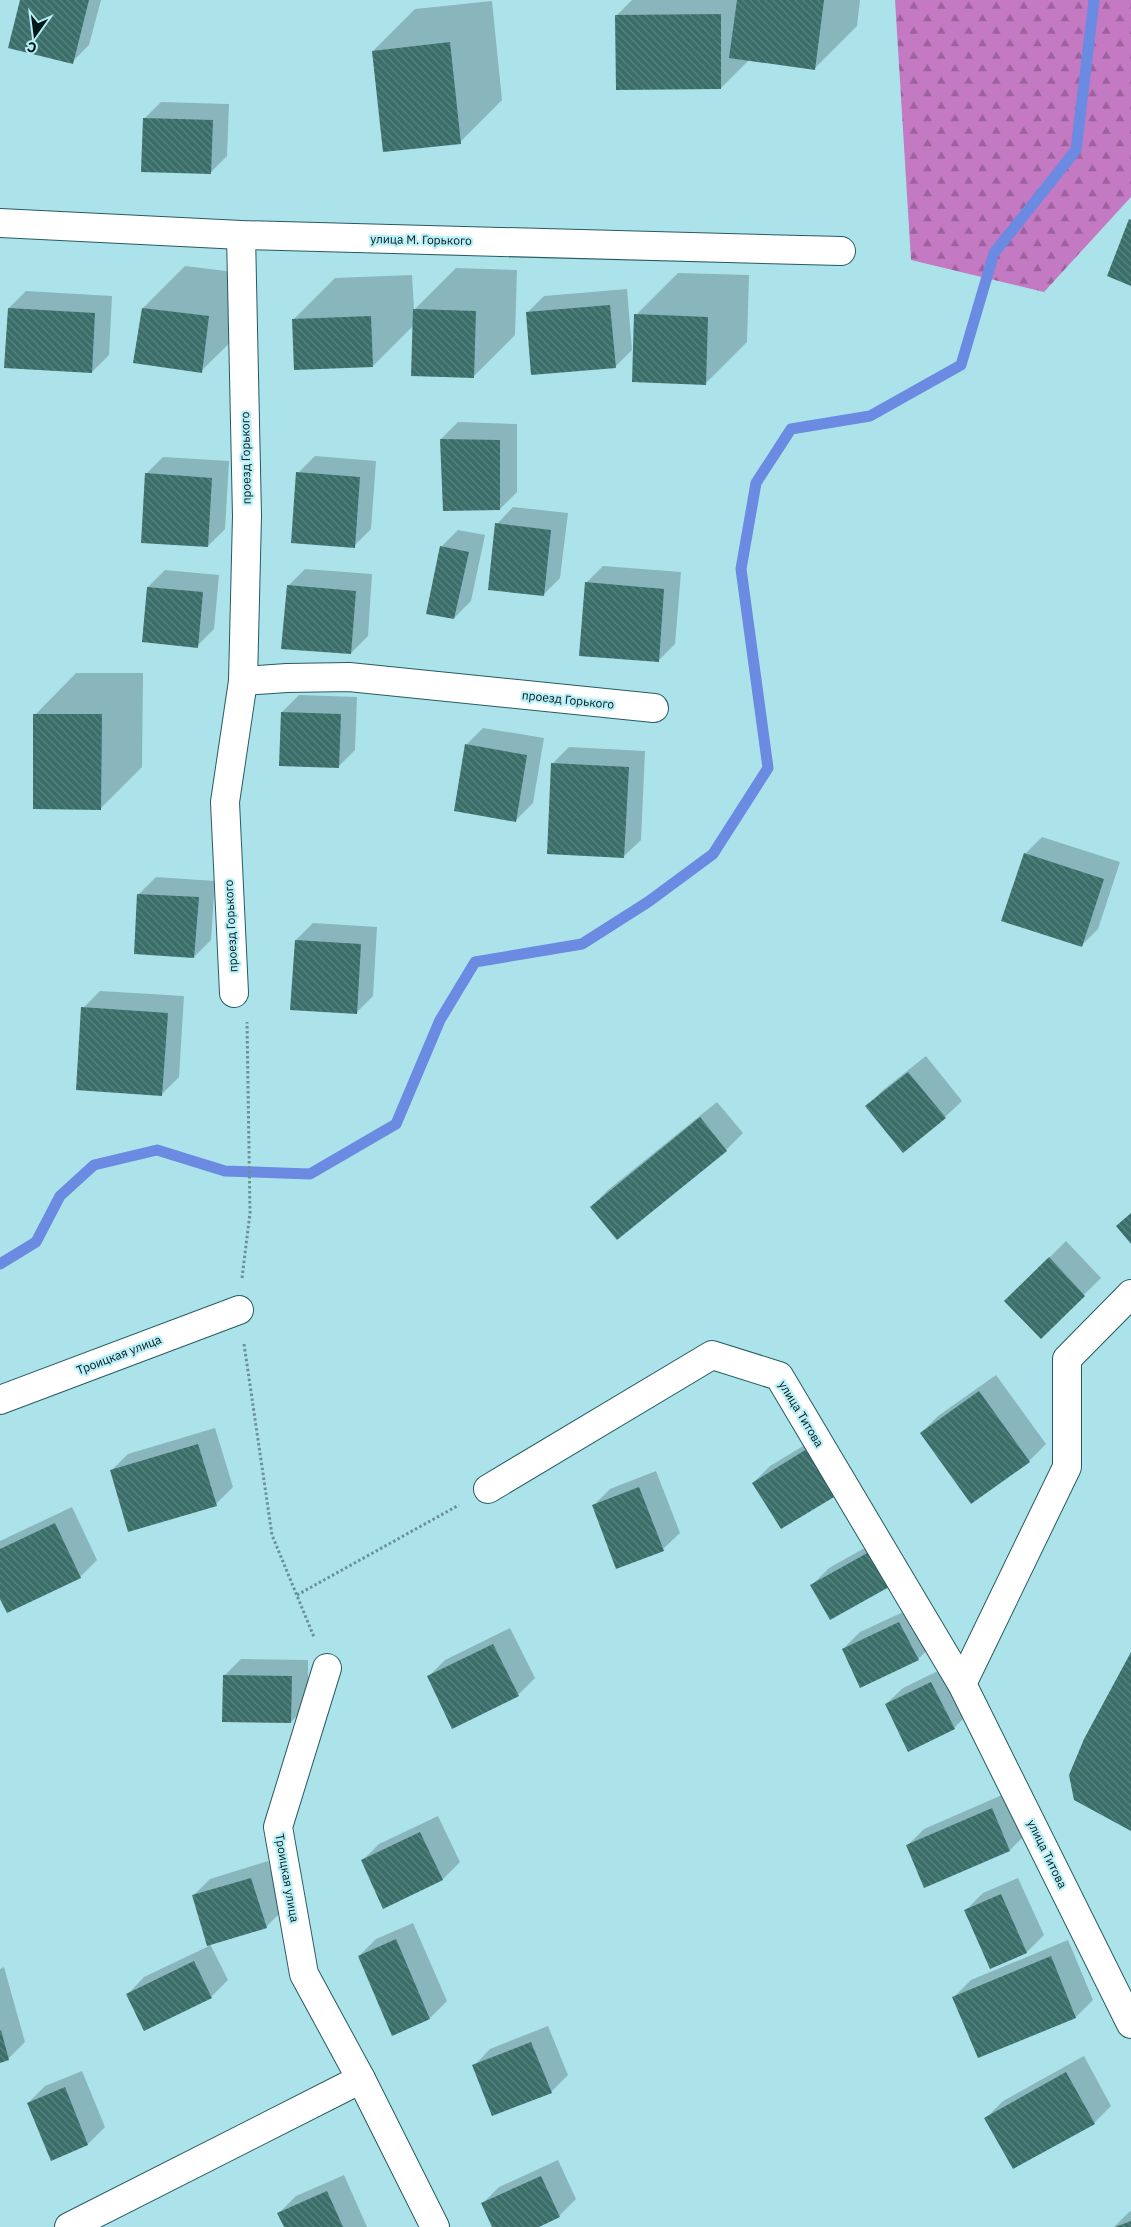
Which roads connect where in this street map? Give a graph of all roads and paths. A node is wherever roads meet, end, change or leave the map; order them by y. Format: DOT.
graph roads {
  1 [pos="0,223"];
  2 [pos="241,235"];
  3 [pos="842,251"];
  4 [pos="243,681"];
  5 [pos="654,708"];
  6 [pos="234,993"];
  7 [pos="1131,1294"];
  8 [pos="239,1310"];
  9 [pos="0,1400"];
  10 [pos="488,1489"];
  11 [pos="297,1595"];
  12 [pos="327,1668"];
  13 [pos="962,1684"];
  14 [pos="1131,2024"];
  15 [pos="361,2079"];
  16 [pos="69,2227"];
  17 [pos="435,2227"];
  1 -- 2 [label="street, улица М. Горького"];
  2 -- 3 [label="street, улица М. Горького"];
  2 -- 4 [label="street, проезд Горького"];
  4 -- 5 [label="street, проезд Горького"];
  4 -- 6 [label="street, проезд Горького"];
  6 -- 8 [label="path"];
  7 -- 13 [label="street"];
  8 -- 9 [label="street, Троицкая улица"];
  8 -- 11 [label="path"];
  10 -- 11 [label="path"];
  10 -- 13 [label="street, улица Титова"];
  11 -- 12 [label="path"];
  12 -- 15 [label="street, Троицкая улица"];
  13 -- 14 [label="street, улица Титова"];
  15 -- 16 [label="street"];
  15 -- 17 [label="street, Троицкая улица"];
}
